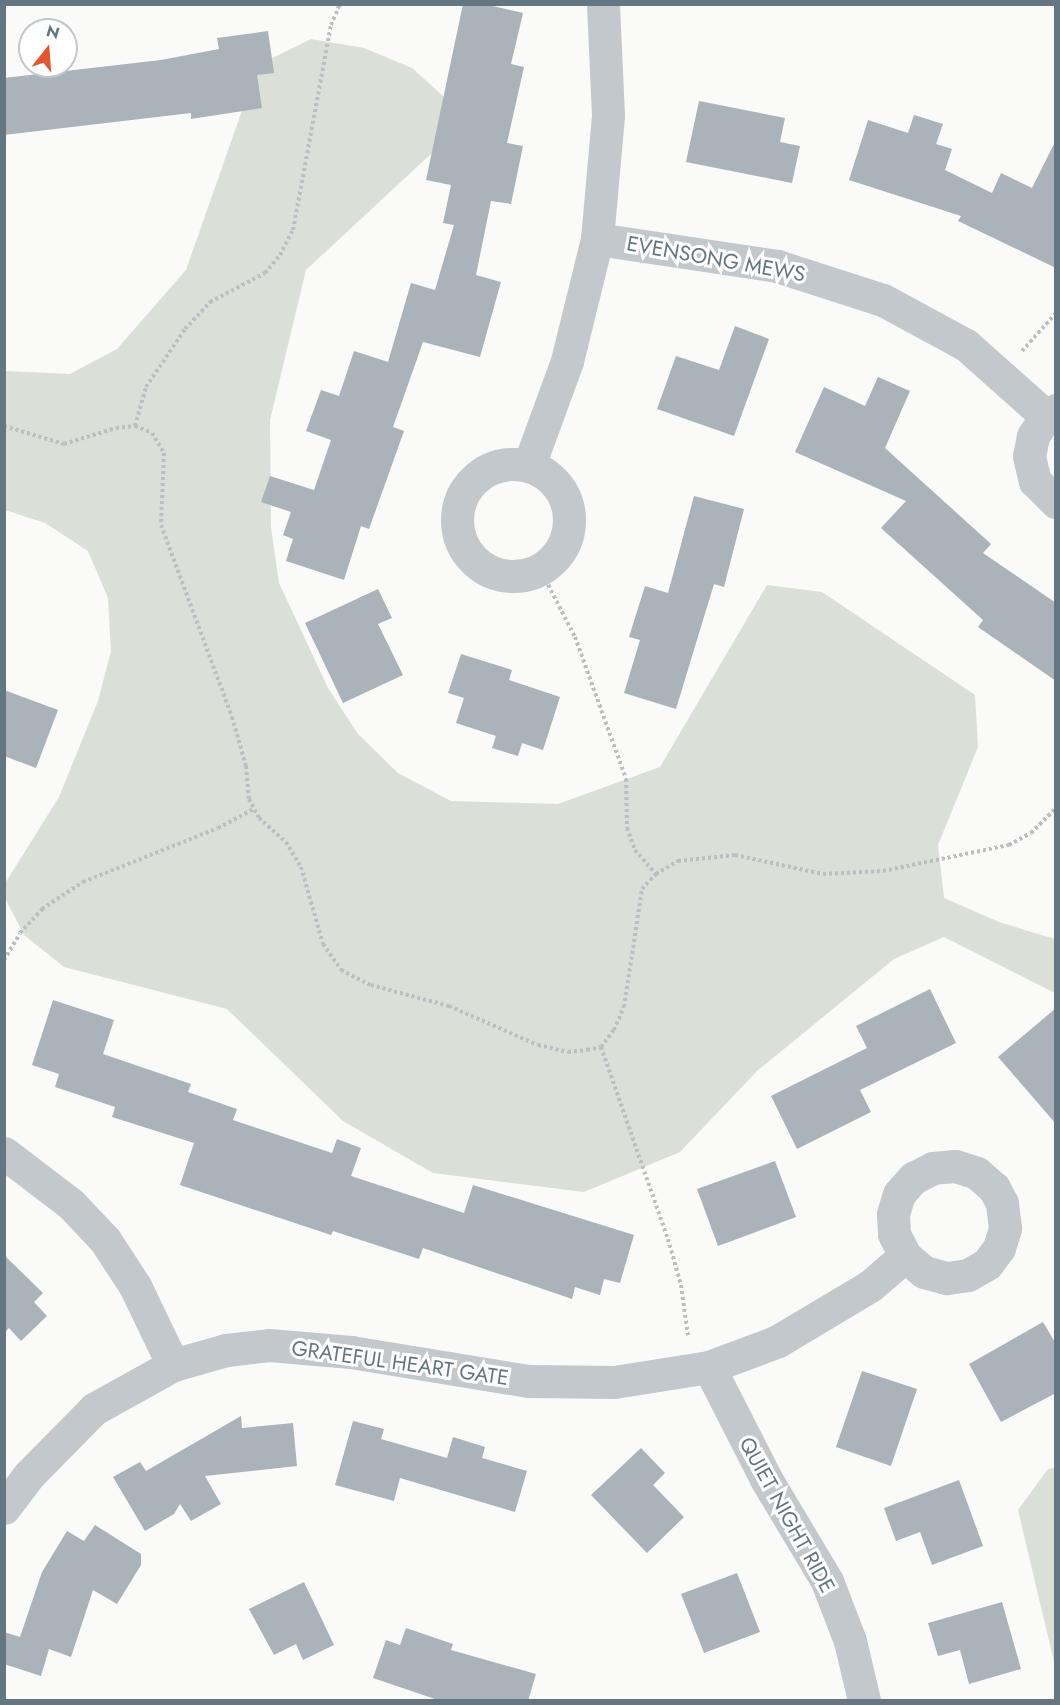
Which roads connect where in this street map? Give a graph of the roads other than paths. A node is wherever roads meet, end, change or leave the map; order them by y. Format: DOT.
graph roads {
  1 [pos="603,4"];
  2 [pos="597,239"];
  3 [pos="1051,413"];
  4 [pos="529,465"];
  5 [pos="1056,502"];
  6 [pos="4,1153"];
  7 [pos="905,1256"];
  8 [pos="173,1365"];
  9 [pos="700,1369"];
  10 [pos="4,1508"];
  11 [pos="864,1701"];
  1 -- 2 [label="street"];
  2 -- 3 [label="street, EVENSONG MEWS"];
  2 -- 4 [label="street"];
  3 -- 5 [label="street, EVENSONG MEWS"];
  4 -- 4 [label="street"];
  6 -- 8 [label="street"];
  7 -- 9 [label="street, GRATEFUL HEART GATE"];
  8 -- 9 [label="street, GRATEFUL HEART GATE"];
  8 -- 10 [label="street, GRATEFUL HEART GATE"];
  9 -- 11 [label="street, QUIET NIGHT RIDE"];
}
